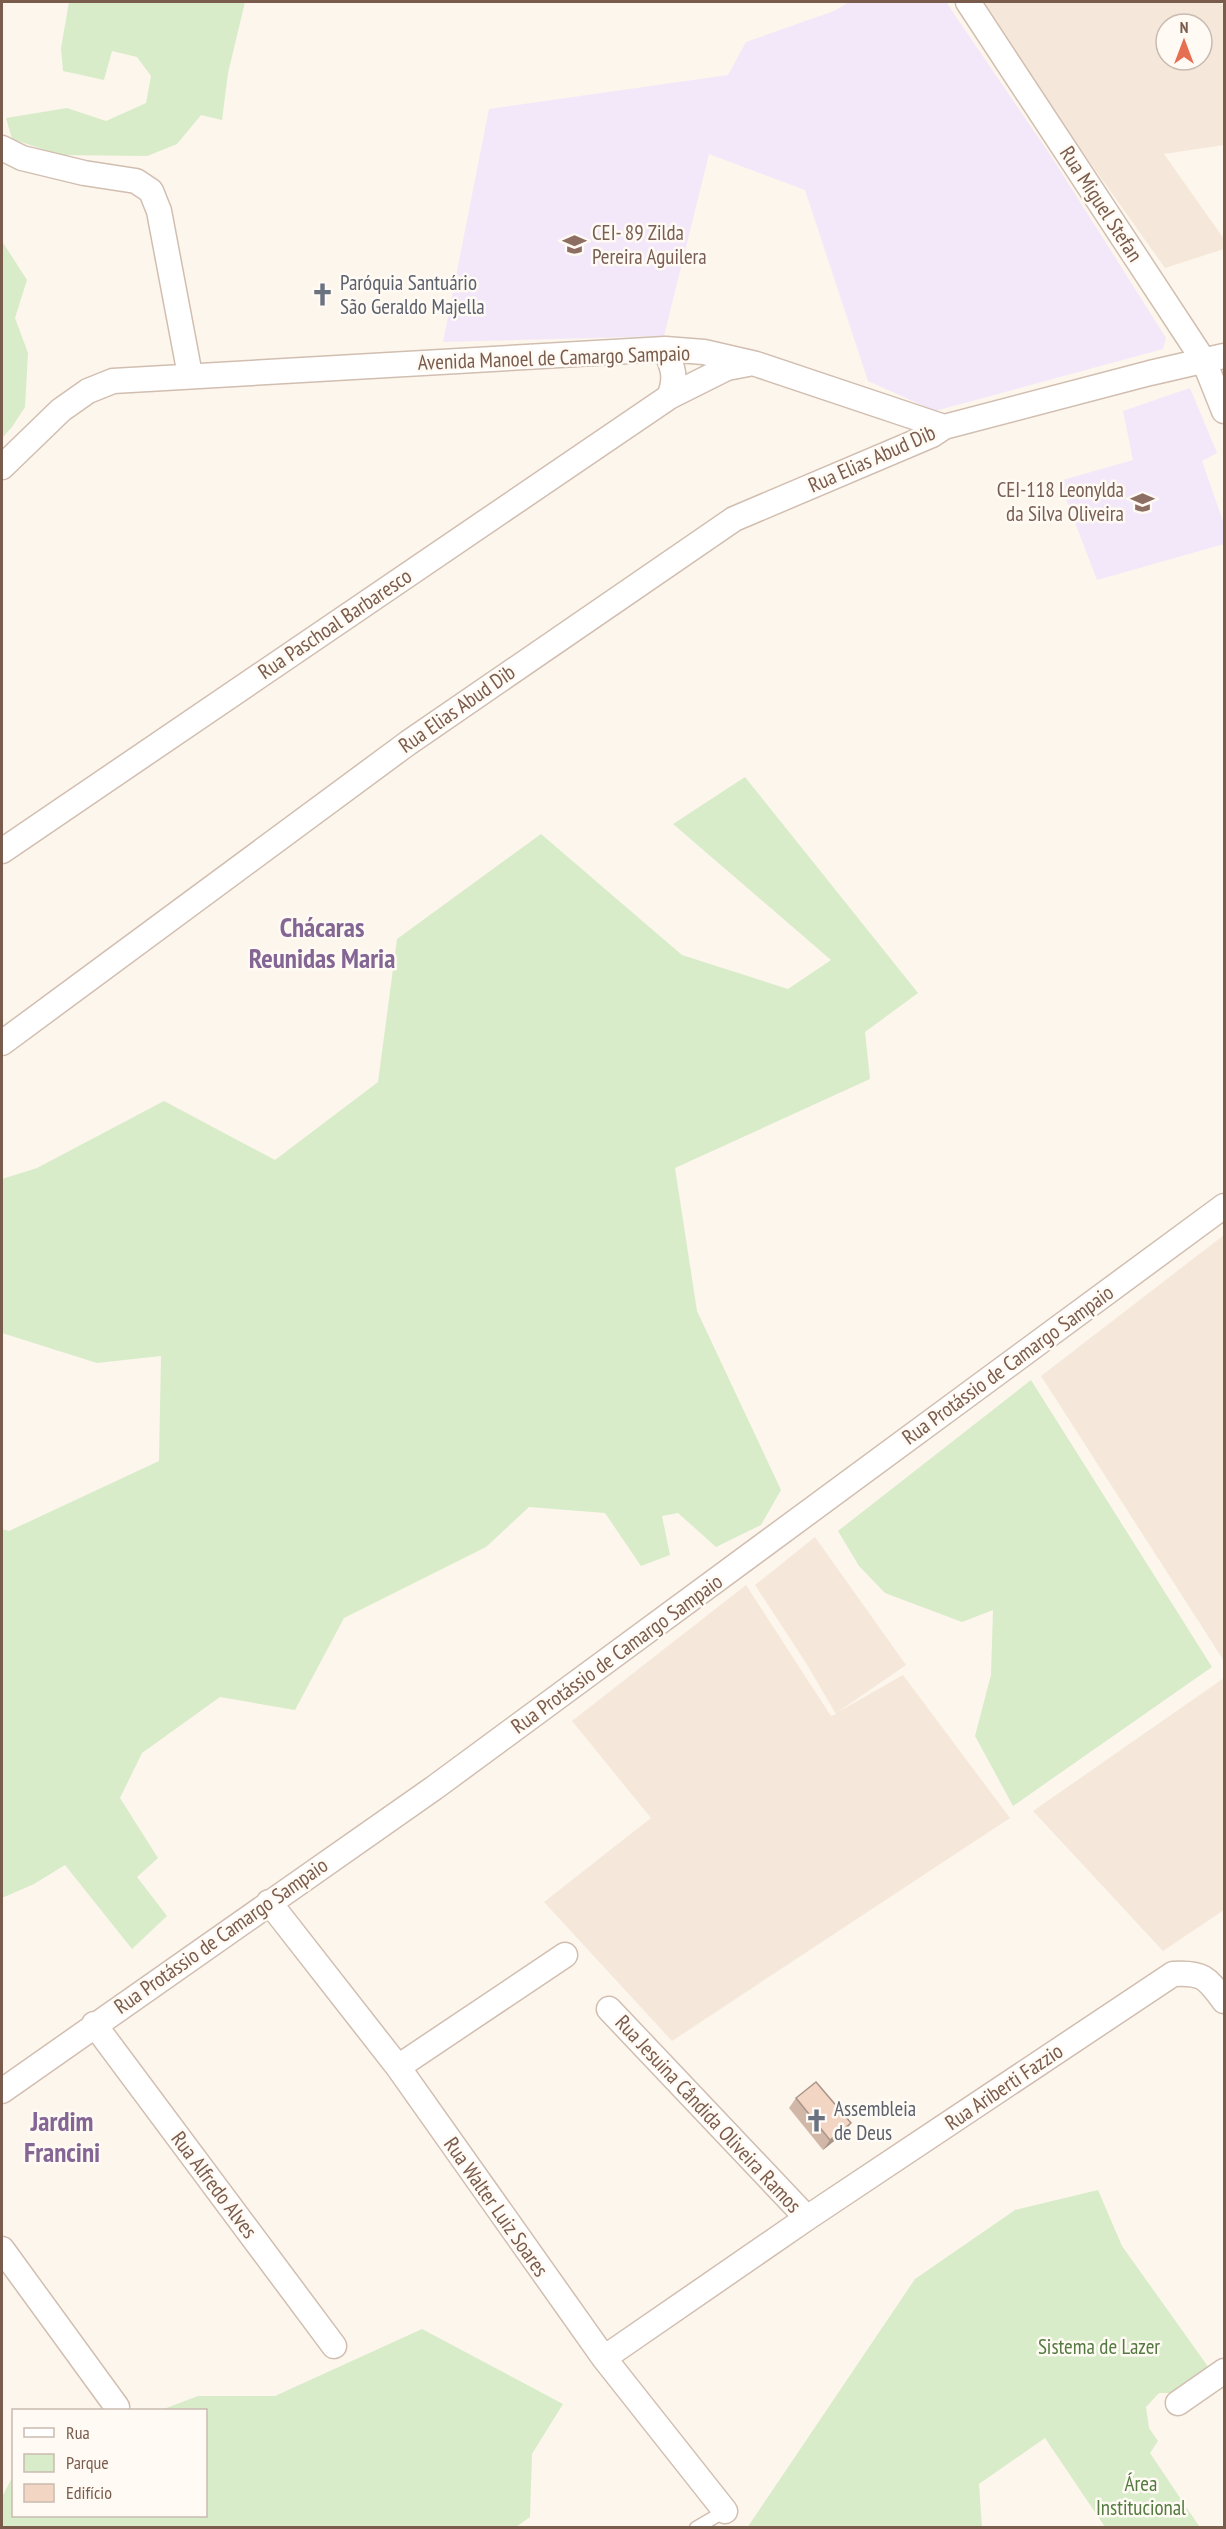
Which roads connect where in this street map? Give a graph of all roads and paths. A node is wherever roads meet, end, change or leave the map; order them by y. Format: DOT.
graph roads {
  1 [pos="968,2"];
  2 [pos="2,148"];
  3 [pos="665,349"];
  4 [pos="1214,359"];
  5 [pos="756,364"];
  6 [pos="190,375"];
  7 [pos="669,397"];
  8 [pos="1224,411"];
  9 [pos="944,427"];
  10 [pos="2,467"];
  11 [pos="2,851"];
  12 [pos="2,1043"];
  13 [pos="1224,1206"];
  14 [pos="269,1902"];
  15 [pos="565,1955"];
  16 [pos="1224,2001"];
  17 [pos="609,2009"];
  18 [pos="94,2024"];
  19 [pos="398,2067"];
  20 [pos="2,2091"];
  21 [pos="807,2218"];
  22 [pos="2,2249"];
  23 [pos="334,2346"];
  24 [pos="604,2358"];
  25 [pos="1224,2371"];
  26 [pos="1178,2403"];
  27 [pos="117,2407"];
  28 [pos="725,2511"];
  29 [pos="696,2528"];
  1 -- 4 [label="street, Rua Miguel Stefan"];
  2 -- 6 [label="street"];
  3 -- 5 [label="street, Avenida Manoel de Camargo Sampaio"];
  3 -- 6 [label="street, Avenida Manoel de Camargo Sampaio"];
  3 -- 7 [label="street"];
  4 -- 8 [label="street, Rua Miguel Stefan"];
  4 -- 9 [label="street"];
  5 -- 7 [label="street, Rua Paschoal Barbaresco"];
  5 -- 9 [label="street, Avenida Manoel de Camargo Sampaio"];
  6 -- 10 [label="street, Avenida Manoel de Camargo Sampaio"];
  7 -- 11 [label="street, Rua Paschoal Barbaresco"];
  9 -- 12 [label="street, Rua Elias Abud Dib"];
  13 -- 14 [label="street, Rua Protássio de Camargo Sampaio"];
  14 -- 18 [label="street, Rua Protássio de Camargo Sampaio"];
  14 -- 19 [label="street, Rua Walter Luiz Soares"];
  15 -- 19 [label="street"];
  16 -- 21 [label="street, Rua Ariberti Fazzio"];
  17 -- 21 [label="street, Rua Jesuina Cândida Oliveira Ramos"];
  18 -- 20 [label="street, Rua Protássio de Camargo Sampaio"];
  18 -- 23 [label="street, Rua Alfredo Alves"];
  19 -- 24 [label="street, Rua Walter Luiz Soares"];
  21 -- 24 [label="street, Rua Ariberti Fazzio"];
  22 -- 27 [label="street"];
  24 -- 28 [label="street, Rua Walter Luiz Soares"];
  25 -- 26 [label="street"];
  28 -- 29 [label="lane"];
}
